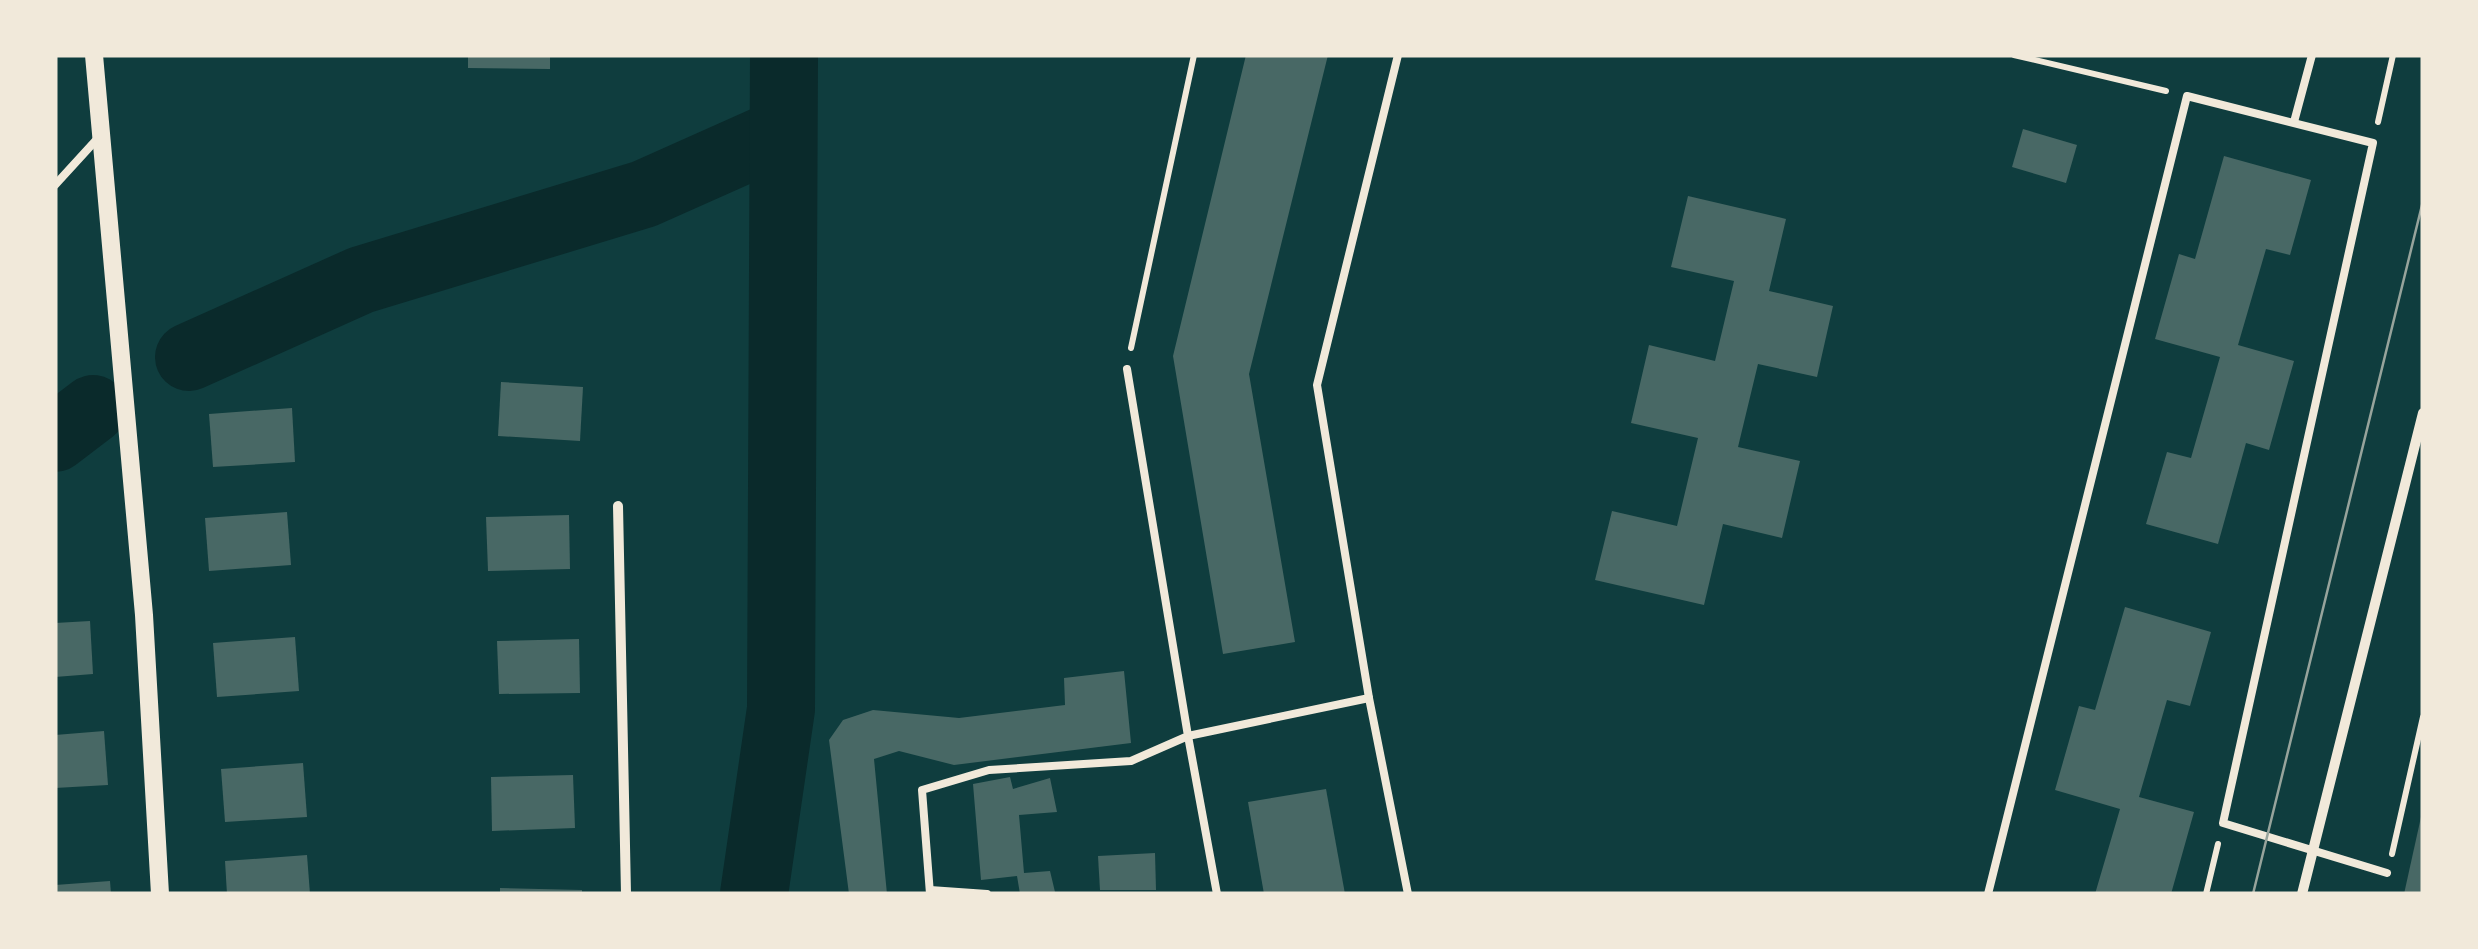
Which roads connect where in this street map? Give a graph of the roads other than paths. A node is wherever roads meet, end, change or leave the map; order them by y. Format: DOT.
graph roads {
  1 [pos="94,55"];
  2 [pos="1398,55"];
  3 [pos="2312,55"];
  4 [pos="2294,122"];
  5 [pos="101,134"];
  6 [pos="55,185"];
  7 [pos="1126,369"];
  8 [pos="2423,413"];
  9 [pos="618,506"];
  10 [pos="1369,698"];
  11 [pos="1188,736"];
  12 [pos="2312,851"];
  13 [pos="2387,873"];
  14 [pos="930,892"];
  15 [pos="160,894"];
  16 [pos="626,894"];
  17 [pos="987,894"];
  18 [pos="1217,894"];
  19 [pos="1408,894"];
  20 [pos="1988,894"];
  21 [pos="2302,894"];
  1 -- 5 [label="street"];
  2 -- 10 [label="lane"];
  3 -- 4 [label="lane"];
  4 -- 12 [label="lane"];
  4 -- 20 [label="lane"];
  5 -- 6 [label="lane"];
  5 -- 15 [label="street"];
  7 -- 11 [label="lane"];
  8 -- 12 [label="street"];
  9 -- 16 [label="street"];
  10 -- 11 [label="lane"];
  10 -- 19 [label="lane"];
  11 -- 14 [label="lane"];
  11 -- 18 [label="lane"];
  12 -- 13 [label="lane"];
  12 -- 21 [label="street"];
  14 -- 17 [label="lane"];
}
